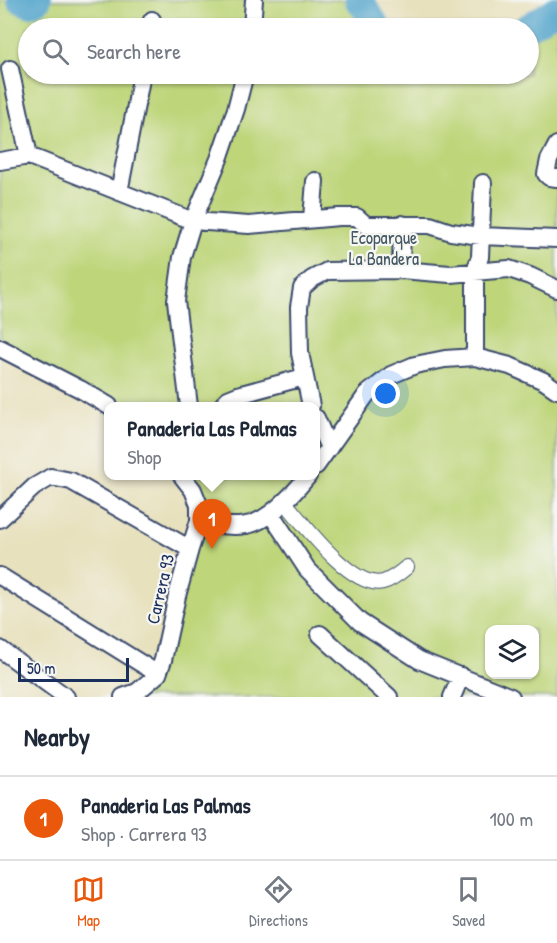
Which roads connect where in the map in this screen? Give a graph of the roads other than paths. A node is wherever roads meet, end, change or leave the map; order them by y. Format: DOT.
graph roads {
  1 [pos="254,0"];
  2 [pos="253,18"];
  3 [pos="10,69"];
  4 [pos="140,84"];
  5 [pos="242,84"];
  6 [pos="557,145"];
  7 [pos="29,156"];
  8 [pos="0,161"];
  9 [pos="557,178"];
  10 [pos="315,181"];
  11 [pos="483,183"];
  12 [pos="119,192"];
  13 [pos="312,219"];
  14 [pos="193,222"];
  15 [pos="402,224"];
  16 [pos="481,236"];
  17 [pos="557,238"];
  18 [pos="401,270"];
  19 [pos="475,271"];
  20 [pos="557,289"];
  21 [pos="0,348"];
  22 [pos="475,357"];
  23 [pos="304,377"];
  24 [pos="557,390"];
  25 [pos="189,402"];
  26 [pos="225,402"];
  27 [pos="310,402"];
  28 [pos="104,403"];
  29 [pos="320,429"];
  30 [pos="329,448"];
  31 [pos="320,460"];
  32 [pos="186,480"];
  33 [pos="304,480"];
  34 [pos="284,501"];
  35 [pos="271,514"];
  36 [pos="0,519"];
  37 [pos="199,521"];
  38 [pos="190,549"];
  39 [pos="406,567"];
  40 [pos="0,576"];
  41 [pos="320,634"];
  42 [pos="0,650"];
  43 [pos="158,674"];
  44 [pos="461,676"];
  45 [pos="387,696"];
  46 [pos="66,697"];
  47 [pos="123,697"];
  48 [pos="452,697"];
  49 [pos="511,697"];
  1 -- 2 [label="street"];
  3 -- 7 [label="street"];
  4 -- 12 [label="street"];
  5 -- 14 [label="street"];
  6 -- 9 [label="street"];
  7 -- 8 [label="street"];
  7 -- 12 [label="street"];
  10 -- 13 [label="street"];
  11 -- 16 [label="street"];
  12 -- 14 [label="street"];
  13 -- 14 [label="street"];
  13 -- 15 [label="street"];
  14 -- 25 [label="street"];
  15 -- 16 [label="street"];
  15 -- 18 [label="street"];
  16 -- 17 [label="street"];
  16 -- 19 [label="street"];
  18 -- 19 [label="street"];
  18 -- 23 [label="street"];
  19 -- 20 [label="street"];
  19 -- 22 [label="street"];
  21 -- 28 [label="street"];
  22 -- 24 [label="street"];
  22 -- 30 [label="street"];
  23 -- 26 [label="street"];
  23 -- 27 [label="street"];
  29 -- 30 [label="street"];
  30 -- 31 [label="street"];
  32 -- 37 [label="street, Carrera 93"];
  33 -- 34 [label="street"];
  34 -- 35 [label="street"];
  34 -- 39 [label="street"];
  35 -- 37 [label="street"];
  35 -- 44 [label="street"];
  36 -- 38 [label="street"];
  37 -- 38 [label="street, Carrera 93"];
  38 -- 43 [label="street, Carrera 93"];
  40 -- 43 [label="street"];
  41 -- 45 [label="street"];
  42 -- 46 [label="street"];
  43 -- 47 [label="street"];
  44 -- 48 [label="street"];
  44 -- 49 [label="street"];
}
